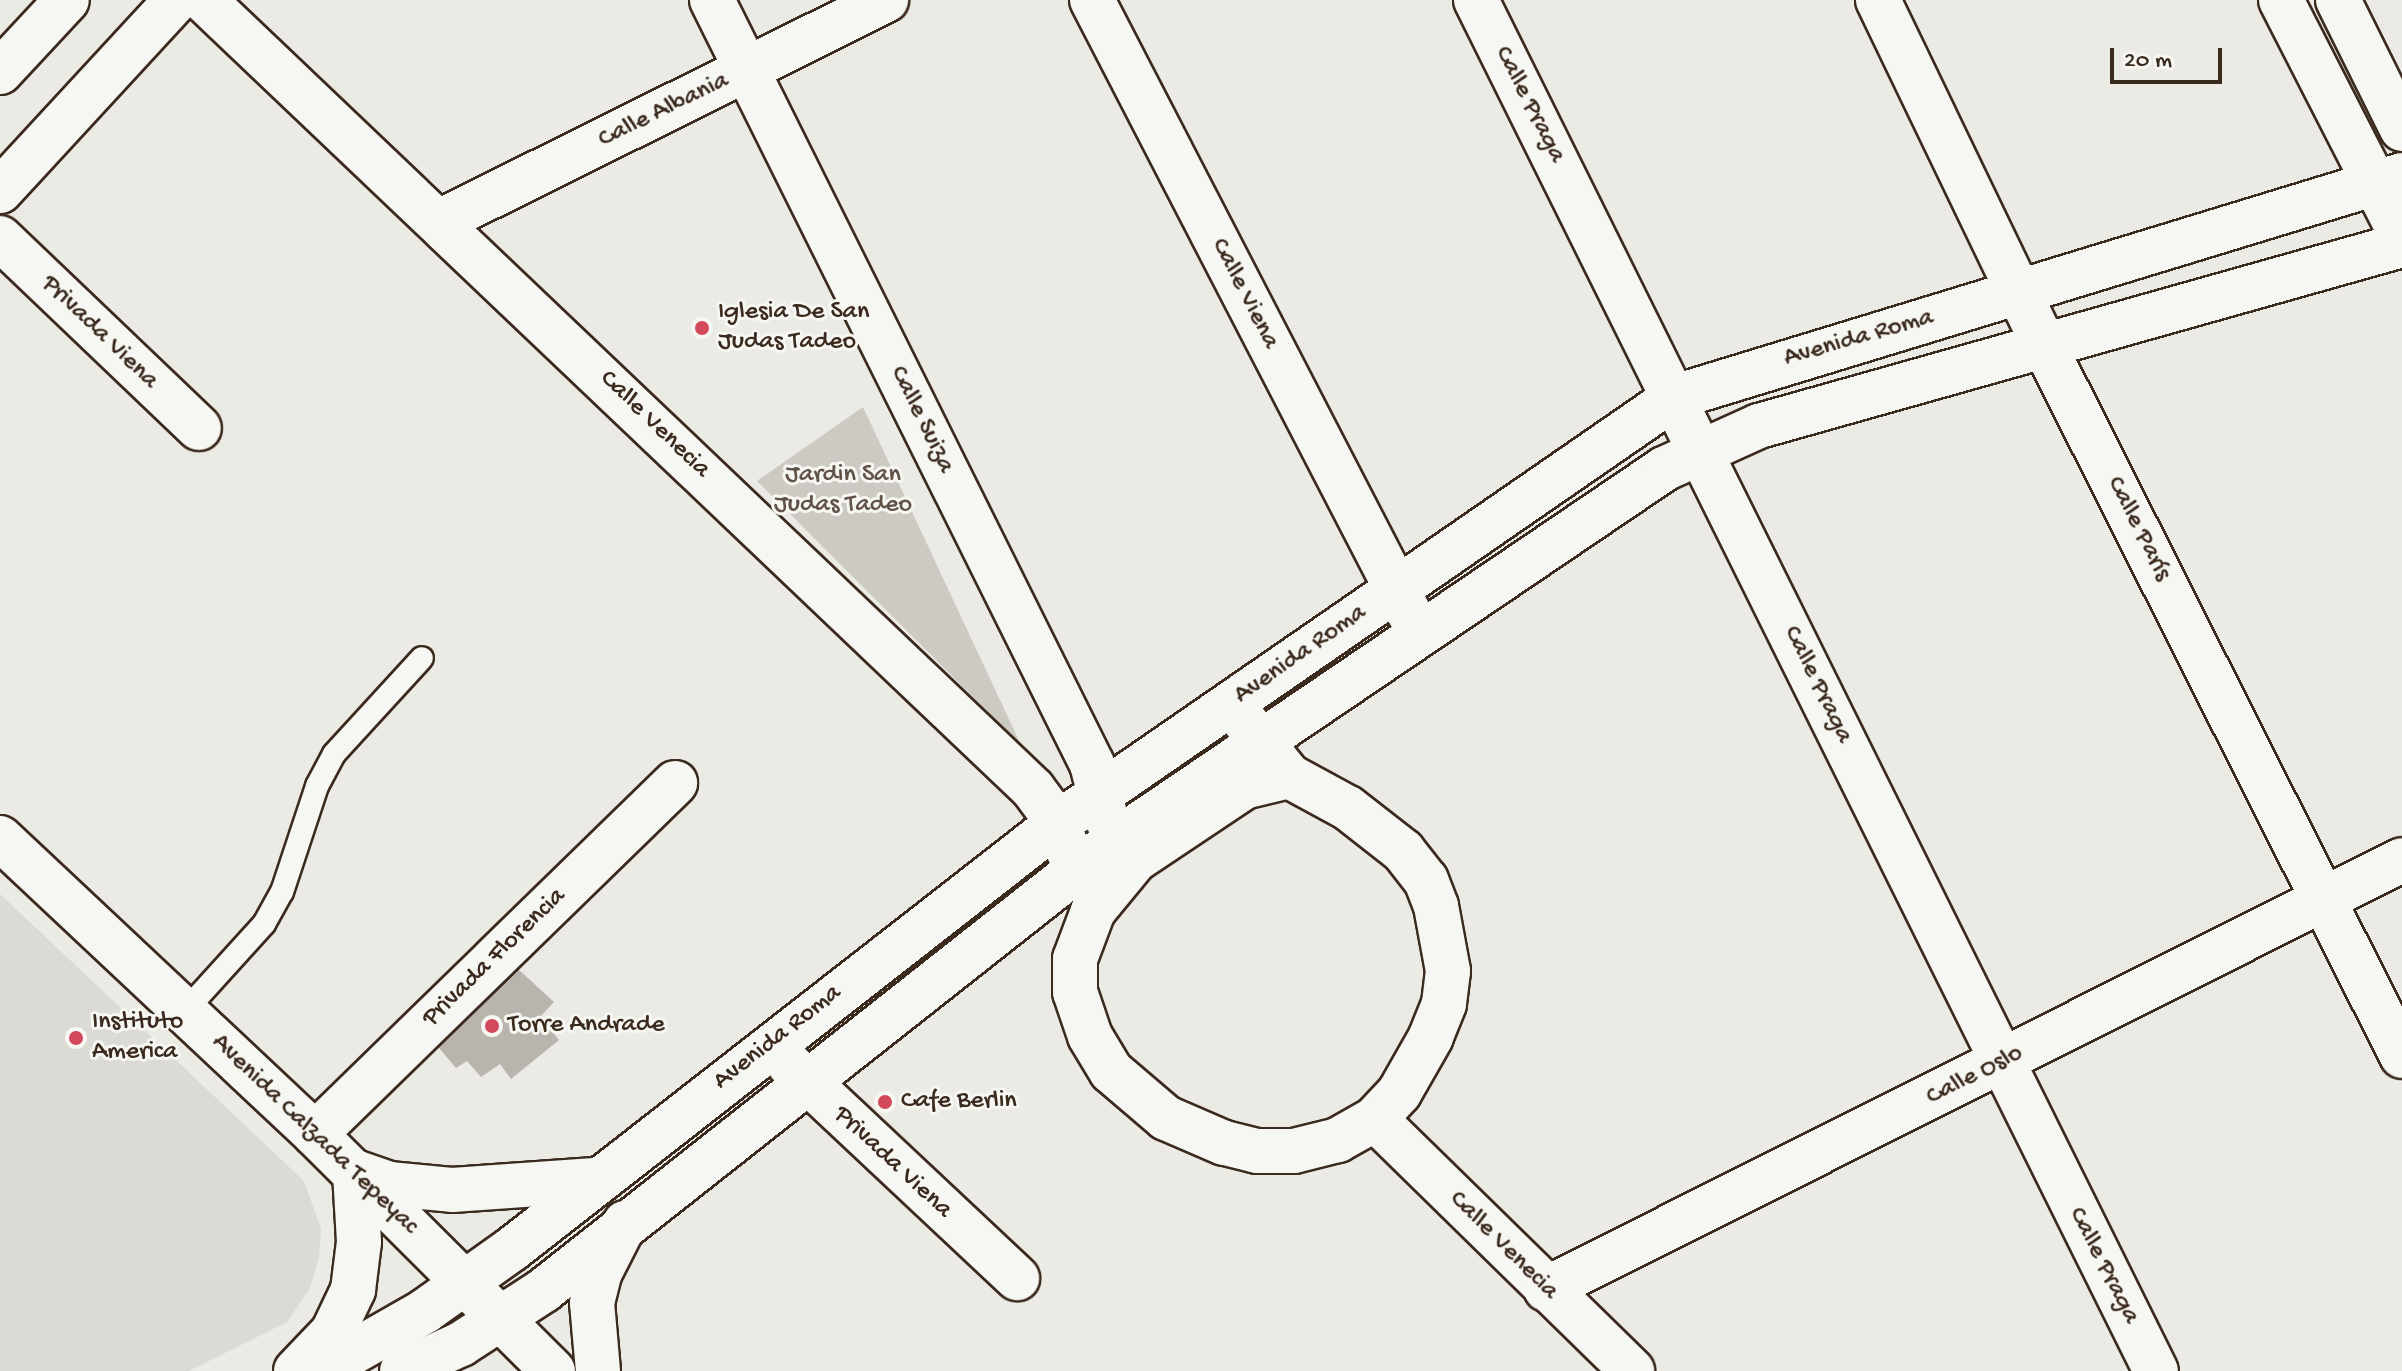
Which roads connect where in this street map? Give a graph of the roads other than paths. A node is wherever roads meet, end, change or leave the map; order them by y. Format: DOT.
graph roads {
  1 [pos="67,0"];
  2 [pos="176,0"];
  3 [pos="204,0"];
  4 [pos="712,0"];
  5 [pos="886,0"];
  6 [pos="1092,0"];
  7 [pos="1476,0"];
  8 [pos="1878,0"];
  9 [pos="2281,0"];
  10 [pos="2338,0"];
  11 [pos="748,69"];
  12 [pos="0,72"];
  13 [pos="2402,129"];
  14 [pos="2389,179"];
  15 [pos="0,191"];
  16 [pos="441,221"];
  17 [pos="2402,236"];
  18 [pos="0,238"];
  19 [pos="2402,245"];
  20 [pos="2018,292"];
  21 [pos="2044,345"];
  22 [pos="1675,397"];
  23 [pos="199,428"];
  24 [pos="1702,448"];
  25 [pos="1396,587"];
  26 [pos="1420,633"];
  27 [pos="422,658"];
  28 [pos="1233,704"];
  29 [pos="1259,741"];
  30 [pos="1289,776"];
  31 [pos="675,783"];
  32 [pos="1102,790"];
  33 [pos="1058,823"];
  34 [pos="0,838"];
  35 [pos="2402,860"];
  36 [pos="1096,869"];
  37 [pos="2325,896"];
  38 [pos="185,1011"];
  39 [pos="770,1044"];
  40 [pos="2402,1056"];
  41 [pos="2000,1064"];
  42 [pos="809,1085"];
  43 [pos="1375,1119"];
  44 [pos="315,1134"];
  45 [pos="355,1172"];
  46 [pos="595,1180"];
  47 [pos="625,1223"];
  48 [pos="1017,1278"];
  49 [pos="466,1282"];
  50 [pos="1546,1289"];
  51 [pos="505,1318"];
  52 [pos="296,1371"];
  53 [pos="320,1371"];
  54 [pos="402,1371"];
  55 [pos="553,1371"];
  56 [pos="598,1371"];
  57 [pos="1632,1371"];
  58 [pos="2156,1371"];
  1 -- 12 [label="street"];
  2 -- 15 [label="street"];
  3 -- 16 [label="street, Calle Venecia"];
  4 -- 11 [label="street, Calle Suiza"];
  5 -- 11 [label="street, Calle Albania"];
  6 -- 25 [label="street, Calle Viena"];
  7 -- 22 [label="street, Calle Praga"];
  8 -- 20 [label="street, Calle París"];
  9 -- 14 [label="street"];
  10 -- 13 [label="street"];
  11 -- 16 [label="street, Calle Albania"];
  11 -- 32 [label="street, Calle Suiza"];
  14 -- 17 [label="street"];
  14 -- 20 [label="street, Avenida Roma"];
  16 -- 33 [label="street, Calle Venecia"];
  18 -- 23 [label="street, Privada Viena"];
  19 -- 21 [label="street, Avenida Roma"];
  20 -- 21 [label="street, Calle París"];
  20 -- 22 [label="street, Avenida Roma"];
  21 -- 24 [label="street, Avenida Roma"];
  21 -- 37 [label="street, Calle París"];
  22 -- 24 [label="street, Calle Praga"];
  22 -- 25 [label="street, Avenida Roma"];
  24 -- 26 [label="street, Avenida Roma"];
  24 -- 41 [label="street, Calle Praga"];
  25 -- 26 [label="street, Calle Viena"];
  25 -- 28 [label="street, Avenida Roma"];
  26 -- 29 [label="street, Avenida Roma"];
  27 -- 38 [label="lane"];
  28 -- 29 [label="street"];
  28 -- 32 [label="street, Avenida Roma"];
  29 -- 30 [label="street"];
  29 -- 36 [label="street, Avenida Roma"];
  30 -- 36 [label="street"];
  30 -- 43 [label="street"];
  31 -- 44 [label="street, Privada Florencia"];
  32 -- 33 [label="street, Avenida Roma"];
  32 -- 36 [label="street, Calle Suiza"];
  33 -- 36 [label="street, Calle Venecia"];
  33 -- 39 [label="street, Avenida Roma"];
  34 -- 38 [label="street, Avenida Calzada Tepeyac"];
  35 -- 37 [label="street, Calle Oslo"];
  36 -- 42 [label="street, Avenida Roma"];
  36 -- 43 [label="street"];
  37 -- 40 [label="street, Calle París"];
  37 -- 41 [label="street, Calle Oslo"];
  38 -- 44 [label="street, Avenida Calzada Tepeyac"];
  39 -- 42 [label="street, Privada Viena"];
  39 -- 46 [label="street, Avenida Roma"];
  41 -- 50 [label="street, Calle Oslo"];
  41 -- 58 [label="street, Calle Praga"];
  42 -- 47 [label="street, Avenida Roma"];
  42 -- 48 [label="street, Privada Viena"];
  43 -- 50 [label="street, Calle Venecia"];
  44 -- 45 [label="street, Avenida Calzada Tepeyac"];
  45 -- 46 [label="street"];
  45 -- 49 [label="street, Avenida Calzada Tepeyac"];
  45 -- 52 [label="street"];
  46 -- 49 [label="street, Avenida Roma"];
  47 -- 51 [label="street, Avenida Roma"];
  47 -- 56 [label="street"];
  49 -- 51 [label="street, Avenida Calzada Tepeyac"];
  49 -- 53 [label="street, Avenida Roma"];
  50 -- 57 [label="street, Calle Venecia"];
  51 -- 54 [label="street, Avenida Roma"];
  51 -- 55 [label="street, Avenida Calzada Tepeyac"];
}
